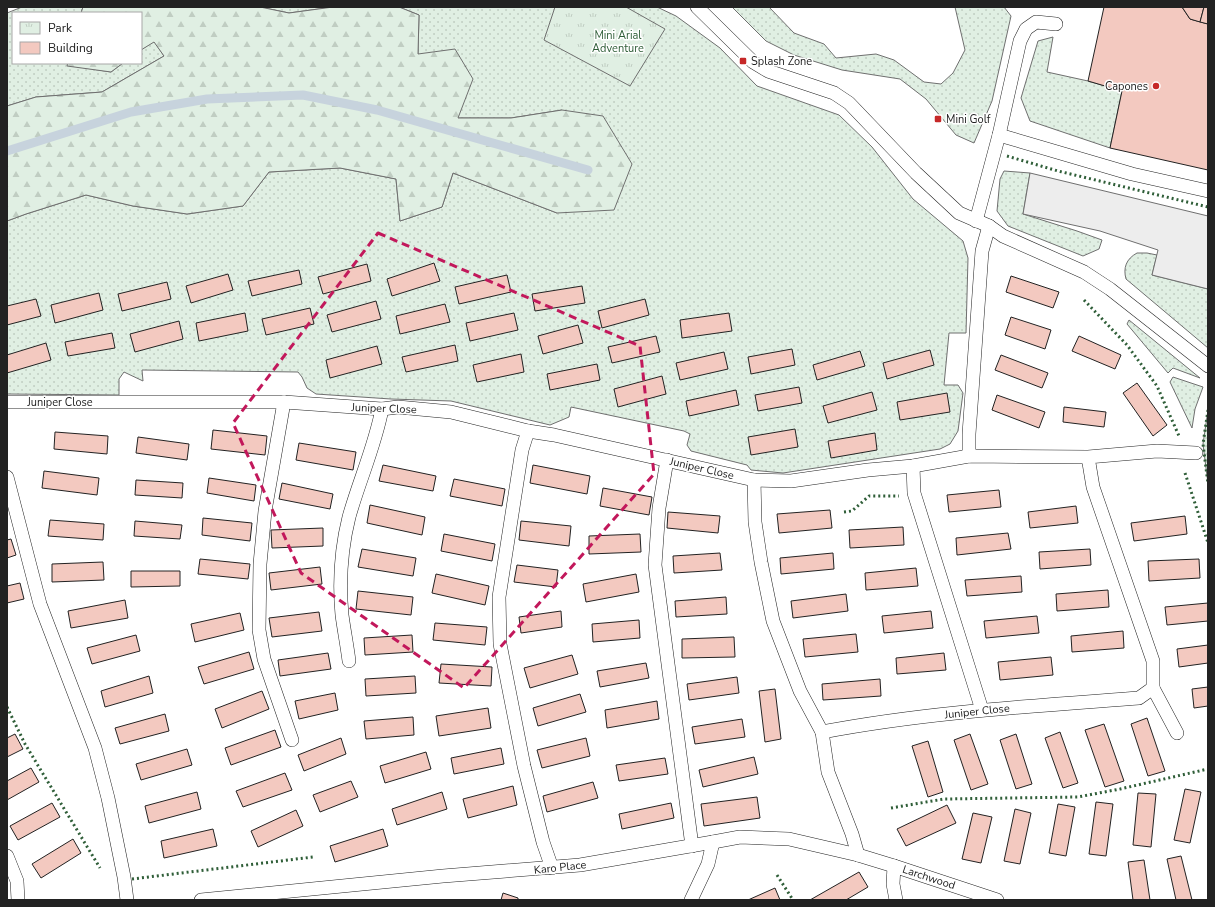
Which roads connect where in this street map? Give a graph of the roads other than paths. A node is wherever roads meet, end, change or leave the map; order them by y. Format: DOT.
graph roads {
  1 [pos="697,7"];
  2 [pos="1056,24"];
  3 [pos="1000,135"];
  4 [pos="1208,191"];
  5 [pos="976,221"];
  6 [pos="988,226"];
  7 [pos="1208,366"];
  8 [pos="7,402"];
  9 [pos="284,402"];
  10 [pos="382,409"];
  11 [pos="528,431"];
  12 [pos="1196,453"];
  13 [pos="968,456"];
  14 [pos="1088,457"];
  15 [pos="667,460"];
  16 [pos="913,466"];
  17 [pos="7,476"];
  18 [pos="754,480"];
  19 [pos="349,660"];
  20 [pos="1153,688"];
  21 [pos="982,710"];
  22 [pos="822,732"];
  23 [pos="1177,733"];
  24 [pos="292,740"];
  25 [pos="713,842"];
  26 [pos="692,846"];
  27 [pos="858,855"];
  28 [pos="7,856"];
  29 [pos="894,866"];
  30 [pos="552,868"];
  31 [pos="18,900"];
  32 [pos="127,900"];
  33 [pos="201,900"];
  34 [pos="691,900"];
  35 [pos="896,900"];
  36 [pos="997,900"];
  1 -- 5 [label="lane"];
  2 -- 3 [label="lane"];
  3 -- 4 [label="lane"];
  3 -- 5 [label="lane"];
  5 -- 6 [label="lane"];
  6 -- 7 [label="lane"];
  6 -- 13 [label="lane"];
  8 -- 9 [label="lane, Juniper Close"];
  9 -- 10 [label="lane, Juniper Close"];
  9 -- 24 [label="lane"];
  10 -- 11 [label="lane, Juniper Close"];
  10 -- 19 [label="lane"];
  11 -- 15 [label="lane, Juniper Close"];
  11 -- 30 [label="lane"];
  12 -- 14 [label="lane, Juniper Close"];
  13 -- 14 [label="lane, Juniper Close"];
  13 -- 16 [label="lane, Juniper Close"];
  14 -- 20 [label="lane"];
  15 -- 18 [label="lane, Juniper Close"];
  15 -- 26 [label="lane"];
  16 -- 18 [label="lane, Juniper Close"];
  16 -- 21 [label="lane"];
  17 -- 32 [label="lane"];
  18 -- 22 [label="lane"];
  20 -- 21 [label="lane, Juniper Close"];
  20 -- 23 [label="lane"];
  21 -- 22 [label="lane, Juniper Close"];
  22 -- 27 [label="lane"];
  25 -- 26 [label="lane, Karo Place"];
  25 -- 27 [label="lane, Karo Place"];
  25 -- 34 [label="lane"];
  26 -- 30 [label="lane, Karo Place"];
  27 -- 29 [label="lane, Karo Place"];
  28 -- 31 [label="lane"];
  29 -- 35 [label="lane, Larchwood"];
  29 -- 36 [label="lane, Larchwood"];
  30 -- 33 [label="lane, Karo Place"];
}
